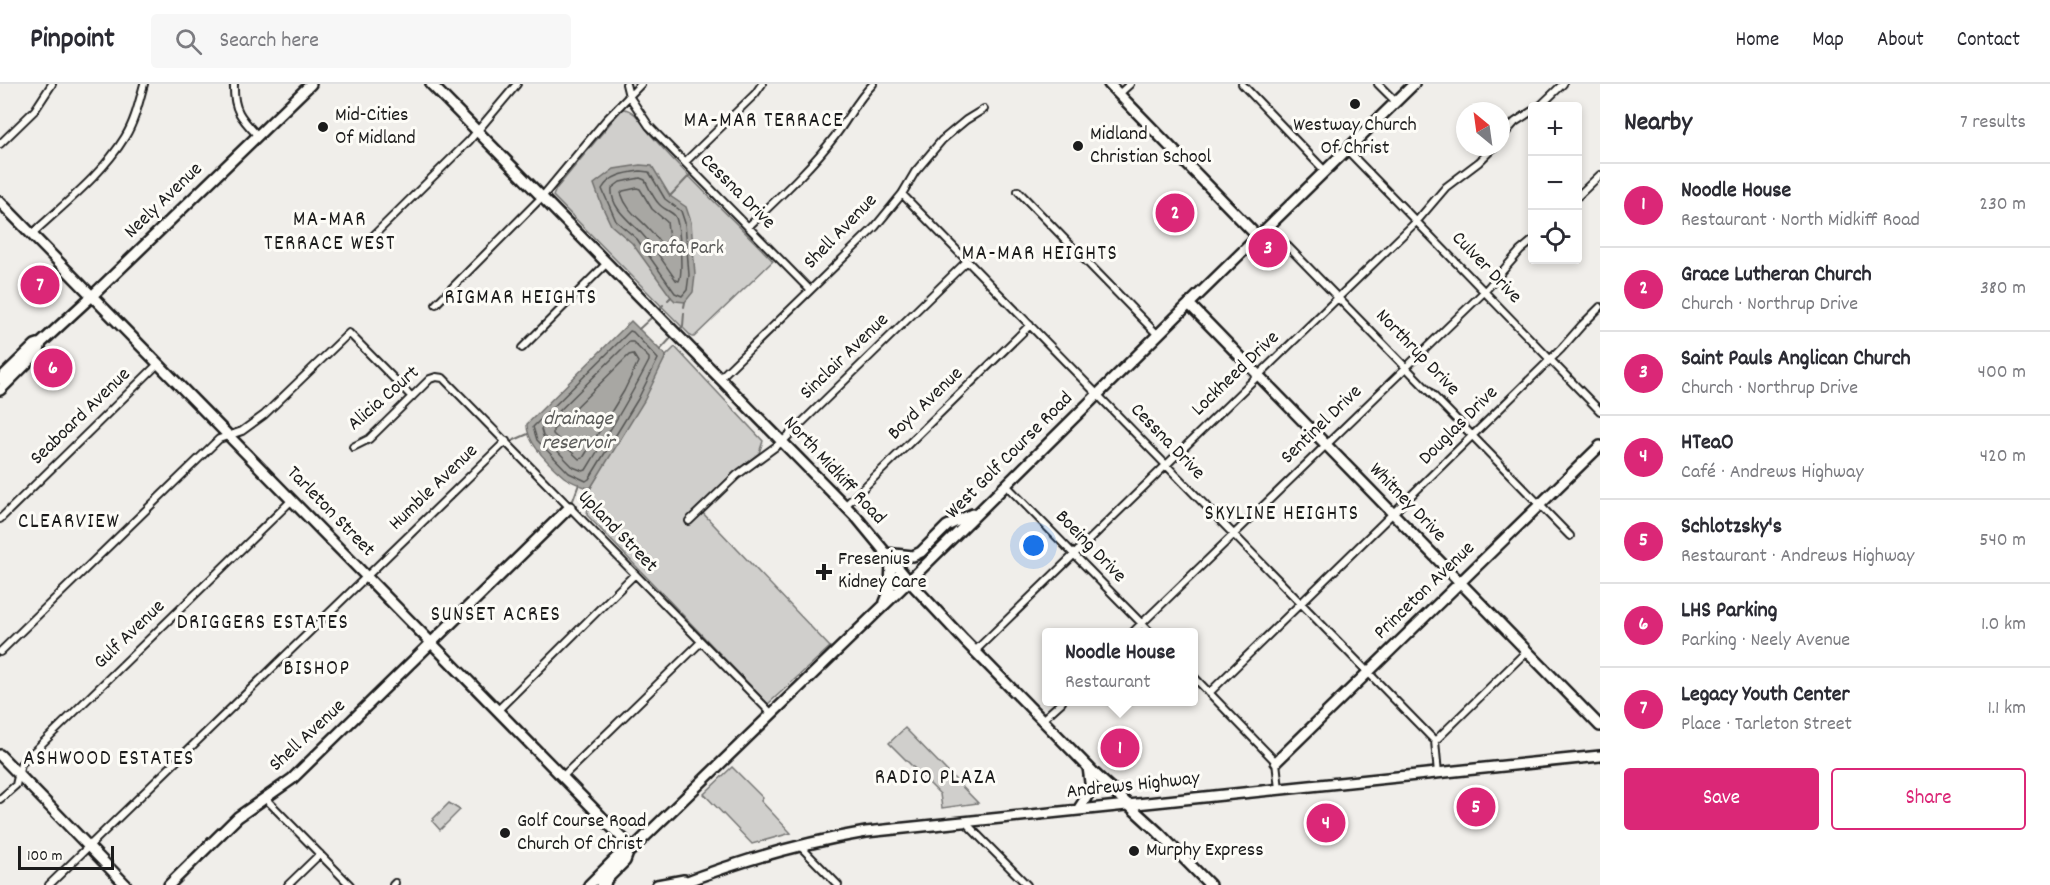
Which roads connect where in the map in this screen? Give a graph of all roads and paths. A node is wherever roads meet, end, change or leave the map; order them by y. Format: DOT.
graph roads {
  1 [pos="52,84"];
  2 [pos="144,84"];
  3 [pos="234,84"];
  4 [pos="311,84"];
  5 [pos="431,84"];
  6 [pos="517,84"];
  7 [pos="626,84"];
  8 [pos="641,84"];
  9 [pos="762,84"];
  10 [pos="873,84"];
  11 [pos="1109,84"];
  12 [pos="1130,84"];
  13 [pos="1242,84"];
  14 [pos="1378,84"];
  15 [pos="1414,84"];
  16 [pos="1563,84"];
  17 [pos="1119,94"];
  18 [pos="629,96"];
  19 [pos="1396,102"];
  20 [pos="1544,102"];
  21 [pos="984,109"];
  22 [pos="1528,114"];
  23 [pos="1510,128"];
  24 [pos="477,130"];
  25 [pos="258,136"];
  26 [pos="0,144"];
  27 [pos="1347,150"];
  28 [pos="1485,156"];
  29 [pos="685,162"];
  30 [pos="1325,171"];
  31 [pos="1600,175"];
  32 [pos="1017,191"];
  33 [pos="1582,192"];
  34 [pos="902,194"];
  35 [pos="542,197"];
  36 [pos="0,202"];
  37 [pos="1417,221"];
  38 [pos="1268,226"];
  39 [pos="748,227"];
  40 [pos="32,234"];
  41 [pos="374,235"];
  42 [pos="1258,237"];
  43 [pos="1528,245"];
  44 [pos="967,261"];
  45 [pos="607,264"];
  46 [pos="810,290"];
  47 [pos="1485,291"];
  48 [pos="92,296"];
  49 [pos="1338,299"];
  50 [pos="436,304"];
  51 [pos="1189,304"];
  52 [pos="1600,307"];
  53 [pos="1030,325"];
  54 [pos="1158,335"];
  55 [pos="41,343"];
  56 [pos="522,348"];
  57 [pos="1550,359"];
  58 [pos="158,364"];
  59 [pos="1405,367"];
  60 [pos="1259,375"];
  61 [pos="436,377"];
  62 [pos="720,378"];
  63 [pos="0,379"];
  64 [pos="0,390"];
  65 [pos="1098,394"];
  66 [pos="412,397"];
  67 [pos="1600,411"];
  68 [pos="228,435"];
  69 [pos="1473,436"];
  70 [pos="506,441"];
  71 [pos="782,442"];
  72 [pos="1326,445"];
  73 [pos="1600,446"];
  74 [pos="353,447"];
  75 [pos="1166,465"];
  76 [pos="1006,485"];
  77 [pos="292,500"];
  78 [pos="1539,505"];
  79 [pos="845,506"];
  80 [pos="570,507"];
  81 [pos="980,511"];
  82 [pos="1393,514"];
  83 [pos="0,519"];
  84 [pos="689,521"];
  85 [pos="1234,534"];
  86 [pos="1570,536"];
  87 [pos="1074,555"];
  88 [pos="888,556"];
  89 [pos="635,574"];
  90 [pos="367,576"];
  91 [pos="909,581"];
  92 [pos="1460,582"];
  93 [pos="1301,603"];
  94 [pos="884,606"];
  95 [pos="1142,624"];
  96 [pos="1138,628"];
  97 [pos="1146,628"];
  98 [pos="432,642"];
  99 [pos="701,642"];
  100 [pos="975,651"];
  101 [pos="1527,651"];
  102 [pos="0,652"];
  103 [pos="1368,672"];
  104 [pos="1198,681"];
  105 [pos="1209,693"];
  106 [pos="1058,706"];
  107 [pos="498,710"];
  108 [pos="772,714"];
  109 [pos="1042,720"];
  110 [pos="1600,726"];
  111 [pos="1435,741"];
  112 [pos="0,756"];
  113 [pos="1600,756"];
  114 [pos="1276,762"];
  115 [pos="1088,767"];
  116 [pos="1438,773"];
  117 [pos="18,774"];
  118 [pos="562,777"];
  119 [pos="1279,789"];
  120 [pos="265,798"];
  121 [pos="0,800"];
  122 [pos="1129,805"];
  123 [pos="1078,810"];
  124 [pos="964,821"];
  125 [pos="799,845"];
  126 [pos="88,847"];
  127 [pos="631,851"];
  128 [pos="320,854"];
  129 [pos="696,878"];
  130 [pos="604,883"];
  131 [pos="49,885"];
  132 [pos="126,885"];
  133 [pos="169,885"];
  134 [pos="288,885"];
  135 [pos="350,885"];
  136 [pos="589,885"];
  137 [pos="657,885"];
  138 [pos="677,885"];
  139 [pos="838,885"];
  140 [pos="1027,885"];
  141 [pos="1210,885"];
  1 -- 26 [label="street"];
  2 -- 40 [label="street"];
  3 -- 25 [label="street"];
  4 -- 25 [label="main road, Neely Avenue"];
  5 -- 24 [label="main road, North Midkiff Road"];
  6 -- 24 [label="street"];
  7 -- 18 [label="street, Cessna Drive"];
  8 -- 18 [label="street"];
  9 -- 29 [label="street"];
  10 -- 39 [label="street"];
  11 -- 17 [label="main road"];
  12 -- 17 [label="street"];
  13 -- 30 [label="street"];
  14 -- 19 [label="street"];
  15 -- 19 [label="main road, West Golf Course Road"];
  16 -- 20 [label="street"];
  17 -- 42 [label="main road"];
  18 -- 29 [label="street, Cessna Drive"];
  18 -- 35 [label="street"];
  19 -- 27 [label="main road, West Golf Course Road"];
  21 -- 34 [label="street, Shell Avenue"];
  22 -- 23 [label="street"];
  24 -- 35 [label="main road, North Midkiff Road"];
  24 -- 41 [label="street"];
  25 -- 48 [label="main road, Neely Avenue"];
  27 -- 30 [label="main road, West Golf Course Road"];
  27 -- 37 [label="street, Culver Drive"];
  28 -- 37 [label="street, Lockheed Drive"];
  29 -- 39 [label="street, Cessna Drive"];
  30 -- 38 [label="main road, West Golf Course Road"];
  31 -- 33 [label="street"];
  32 -- 54 [label="street"];
  34 -- 44 [label="street, Cessna Drive"];
  34 -- 46 [label="street, Shell Avenue"];
  35 -- 45 [label="main road, North Midkiff Road"];
  35 -- 50 [label="street"];
  36 -- 40 [label="main road, Tarleton Street"];
  37 -- 47 [label="street, Culver Drive"];
  37 -- 49 [label="street, Lockheed Drive"];
  38 -- 42 [label="main road, West Golf Course Road"];
  38 -- 49 [label="street, Northrup Drive"];
  39 -- 46 [label="street, Cessna Drive"];
  40 -- 48 [label="main road, Tarleton Street"];
  42 -- 51 [label="main road, West Golf Course Road"];
  43 -- 47 [label="street, Sentinel Drive"];
  44 -- 53 [label="street, Cessna Drive"];
  44 -- 71 [label="street, Sinclair Avenue"];
  45 -- 56 [label="street"];
  45 -- 62 [label="main road, North Midkiff Road"];
  46 -- 62 [label="street, Shell Avenue"];
  47 -- 57 [label="street, Culver Drive"];
  47 -- 59 [label="street, Sentinel Drive"];
  48 -- 55 [label="main road, Neely Avenue"];
  48 -- 58 [label="main road, Tarleton Street"];
  49 -- 59 [label="street, Northrup Drive"];
  49 -- 60 [label="street, Lockheed Drive"];
  51 -- 54 [label="main road, West Golf Course Road"];
  51 -- 60 [label="main road, Whitney Drive"];
  52 -- 57 [label="street, Douglas Drive"];
  53 -- 65 [label="street, Cessna Drive"];
  53 -- 79 [label="street, Boyd Avenue"];
  54 -- 65 [label="main road, West Golf Course Road"];
  55 -- 63 [label="main road, Neely Avenue"];
  55 -- 64 [label="main road, Neely Avenue"];
  57 -- 67 [label="street, Culver Drive"];
  57 -- 69 [label="street, Douglas Drive"];
  58 -- 68 [label="main road, Tarleton Street"];
  58 -- 83 [label="street, Seaboard Avenue"];
  59 -- 69 [label="street, Northrup Drive"];
  59 -- 72 [label="street, Sentinel Drive"];
  60 -- 72 [label="main road, Whitney Drive"];
  60 -- 75 [label="street, Lockheed Drive"];
  61 -- 66 [label="street, Alicia Court"];
  61 -- 70 [label="street, Upland Street"];
  62 -- 71 [label="main road, North Midkiff Road"];
  65 -- 75 [label="street, Cessna Drive"];
  65 -- 76 [label="main road, West Golf Course Road"];
  66 -- 68 [label="street"];
  66 -- 74 [label="street, Alicia Court"];
  68 -- 77 [label="main road, Tarleton Street"];
  68 -- 102 [label="street"];
  69 -- 78 [label="street, Northrup Drive"];
  69 -- 82 [label="street, Douglas Drive"];
  70 -- 80 [label="street, Upland Street"];
  70 -- 90 [label="street, Humble Avenue"];
  71 -- 79 [label="main road, North Midkiff Road"];
  71 -- 84 [label="street, Sinclair Avenue"];
  72 -- 82 [label="main road, Whitney Drive"];
  72 -- 85 [label="street, Sentinel Drive"];
  73 -- 78 [label="main road, Princeton Avenue"];
  75 -- 85 [label="street, Cessna Drive"];
  75 -- 87 [label="street, Lockheed Drive"];
  76 -- 81 [label="main road, West Golf Course Road"];
  76 -- 87 [label="street, Boeing Drive"];
  77 -- 90 [label="main road, Tarleton Street"];
  77 -- 117 [label="street, Gulf Avenue"];
  78 -- 86 [label="street, Northrup Drive"];
  78 -- 92 [label="main road, Princeton Avenue"];
  79 -- 88 [label="main road, North Midkiff Road"];
  80 -- 89 [label="street, Upland Street"];
  80 -- 98 [label="main road, Shell Avenue"];
  81 -- 88 [label="main road"];
  81 -- 91 [label="main road, West Golf Course Road"];
  82 -- 92 [label="main road, Whitney Drive"];
  82 -- 93 [label="street, Douglas Drive"];
  85 -- 93 [label="street, Cessna Drive"];
  85 -- 95 [label="street, Sentinel Drive"];
  87 -- 95 [label="street, Boeing Drive"];
  87 -- 100 [label="street, Lockheed Drive"];
  88 -- 91 [label="main road, North Midkiff Road"];
  88 -- 94 [label="main road"];
  89 -- 99 [label="street, Upland Street"];
  89 -- 107 [label="street"];
  90 -- 98 [label="main road, Tarleton Street"];
  90 -- 126 [label="street, Humble Avenue"];
  91 -- 94 [label="main road, West Golf Course Road"];
  91 -- 100 [label="main road, North Midkiff Road"];
  92 -- 101 [label="main road, Whitney Drive"];
  92 -- 103 [label="main road, Princeton Avenue"];
  93 -- 103 [label="street, Cessna Drive"];
  93 -- 105 [label="street, Douglas Drive"];
  94 -- 108 [label="main road, West Golf Course Road"];
  95 -- 96 [label="street, Sentinel Drive"];
  95 -- 97 [label="street, Boeing Drive"];
  98 -- 107 [label="main road, Tarleton Street"];
  98 -- 120 [label="main road, Shell Avenue"];
  99 -- 108 [label="street, Upland Street"];
  99 -- 118 [label="street"];
  100 -- 109 [label="main road, North Midkiff Road"];
  101 -- 110 [label="main road, Whitney Drive"];
  101 -- 111 [label="street"];
  103 -- 111 [label="street, Cessna Drive"];
  103 -- 114 [label="main road, Princeton Avenue"];
  104 -- 105 [label="street"];
  105 -- 114 [label="street"];
  106 -- 109 [label="street"];
  107 -- 118 [label="main road, Tarleton Street"];
  108 -- 127 [label="main road, West Golf Course Road"];
  109 -- 115 [label="main road, North Midkiff Road"];
  111 -- 116 [label="street"];
  112 -- 117 [label="main road"];
  113 -- 116 [label="main road, Andrews Highway"];
  114 -- 119 [label="street"];
  115 -- 122 [label="main road, North Midkiff Road"];
  115 -- 123 [label="main road"];
  116 -- 119 [label="main road, Andrews Highway"];
  117 -- 121 [label="street, Gulf Avenue"];
  117 -- 126 [label="main road"];
  118 -- 127 [label="main road, Tarleton Street"];
  119 -- 122 [label="main road, Andrews Highway"];
  120 -- 128 [label="street"];
  120 -- 133 [label="main road, Shell Avenue"];
  122 -- 123 [label="main road, Andrews Highway"];
  122 -- 141 [label="main road, North Midkiff Road"];
  123 -- 124 [label="main road, Andrews Highway"];
  124 -- 125 [label="main road, Andrews Highway"];
  124 -- 140 [label="street"];
  125 -- 129 [label="main road, Andrews Highway"];
  125 -- 139 [label="street"];
  126 -- 131 [label="street, Humble Avenue"];
  126 -- 132 [label="main road"];
  127 -- 130 [label="main road, West Golf Course Road"];
  127 -- 136 [label="main road, West Golf Course Road"];
  128 -- 134 [label="street"];
  128 -- 135 [label="street"];
  129 -- 137 [label="main road"];
  129 -- 138 [label="main road, Andrews Highway"];
}
